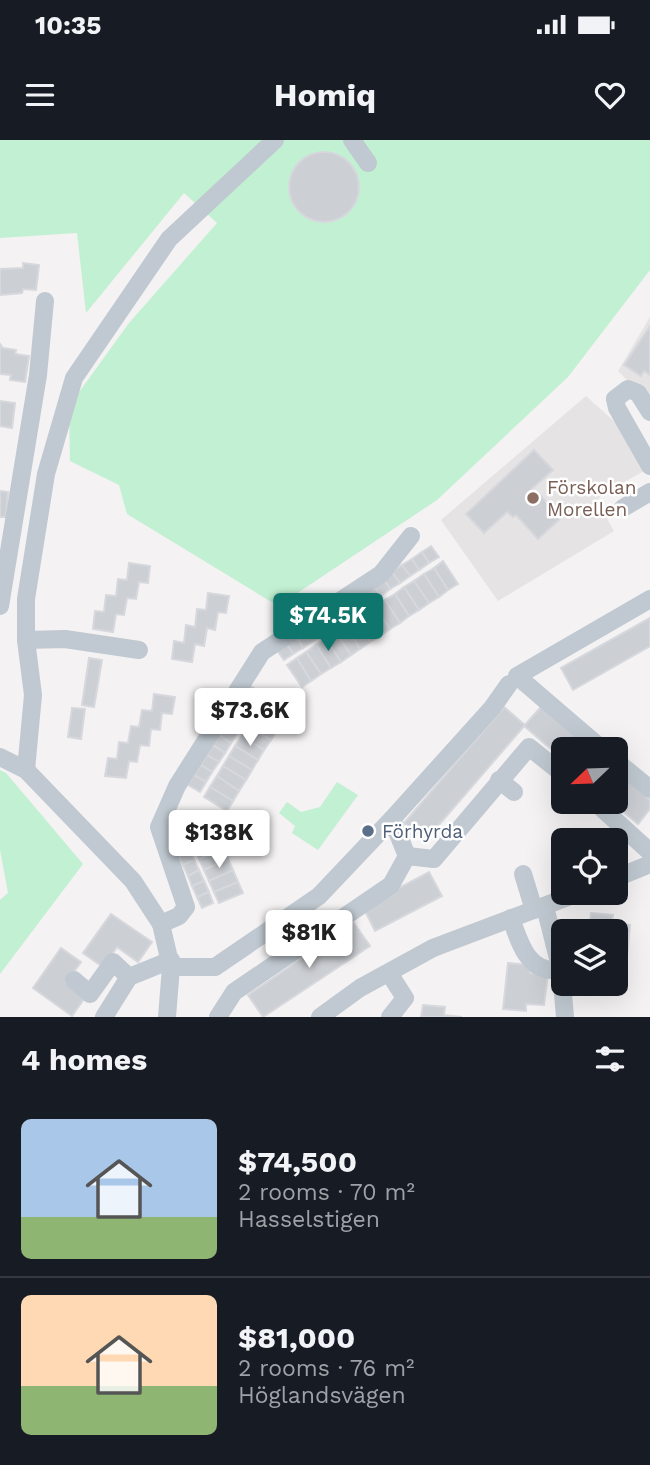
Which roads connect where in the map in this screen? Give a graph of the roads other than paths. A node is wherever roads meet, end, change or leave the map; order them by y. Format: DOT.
graph roads {
  1 [pos="275,140"];
  2 [pos="352,140"];
  3 [pos="368,163"];
  4 [pos="45,301"];
  5 [pos="650,412"];
  6 [pos="650,466"];
  7 [pos="24,469"];
  8 [pos="46,474"];
  9 [pos="650,492"];
  10 [pos="623,508"];
  11 [pos="411,536"];
  12 [pos="650,599"];
  13 [pos="0,606"];
  14 [pos="26,640"];
  15 [pos="139,650"];
  16 [pos="509,684"];
  17 [pos="588,737"];
  18 [pos="0,757"];
  19 [pos="551,765"];
  20 [pos="26,770"];
  21 [pos="628,771"];
  22 [pos="499,780"];
  23 [pos="650,789"];
  24 [pos="514,792"];
  25 [pos="608,814"];
  26 [pos="392,819"];
  27 [pos="650,852"];
  28 [pos="407,856"];
  29 [pos="650,863"];
  30 [pos="628,873"];
  31 [pos="523,874"];
  32 [pos="551,904"];
  33 [pos="540,908"];
  34 [pos="511,918"];
  35 [pos="161,924"];
  36 [pos="551,940"];
  37 [pos="171,964"];
  38 [pos="215,967"];
  39 [pos="551,971"];
  40 [pos="389,972"];
  41 [pos="128,977"];
  42 [pos="74,980"];
  43 [pos="234,992"];
  44 [pos="563,996"];
  45 [pos="104,1017"];
  46 [pos="167,1017"];
  47 [pos="218,1017"];
  48 [pos="320,1017"];
  49 [pos="390,1017"];
  50 [pos="565,1017"];
  1 -- 8 [label="street"];
  2 -- 3 [label="street"];
  4 -- 7 [label="street"];
  5 -- 6 [label="street"];
  7 -- 8 [label="street"];
  7 -- 13 [label="street"];
  8 -- 14 [label="street"];
  9 -- 10 [label="street"];
  11 -- 35 [label="street"];
  12 -- 17 [label="street"];
  14 -- 15 [label="street"];
  14 -- 20 [label="street"];
  16 -- 26 [label="street"];
  18 -- 20 [label="street"];
  19 -- 22 [label="street"];
  20 -- 35 [label="street"];
  21 -- 23 [label="street"];
  22 -- 24 [label="street"];
  22 -- 28 [label="street"];
  25 -- 27 [label="street"];
  26 -- 28 [label="street"];
  26 -- 38 [label="street"];
  28 -- 43 [label="street"];
  29 -- 30 [label="street"];
  31 -- 33 [label="street"];
  32 -- 33 [label="street"];
  33 -- 34 [label="street"];
  33 -- 36 [label="street"];
  34 -- 39 [label="street"];
  34 -- 40 [label="street"];
  35 -- 37 [label="street"];
  37 -- 38 [label="street"];
  37 -- 41 [label="street"];
  37 -- 46 [label="street"];
  38 -- 43 [label="street"];
  40 -- 48 [label="street"];
  40 -- 49 [label="street"];
  41 -- 42 [label="street"];
  41 -- 45 [label="street"];
  43 -- 47 [label="street"];
  44 -- 50 [label="street"];
}
